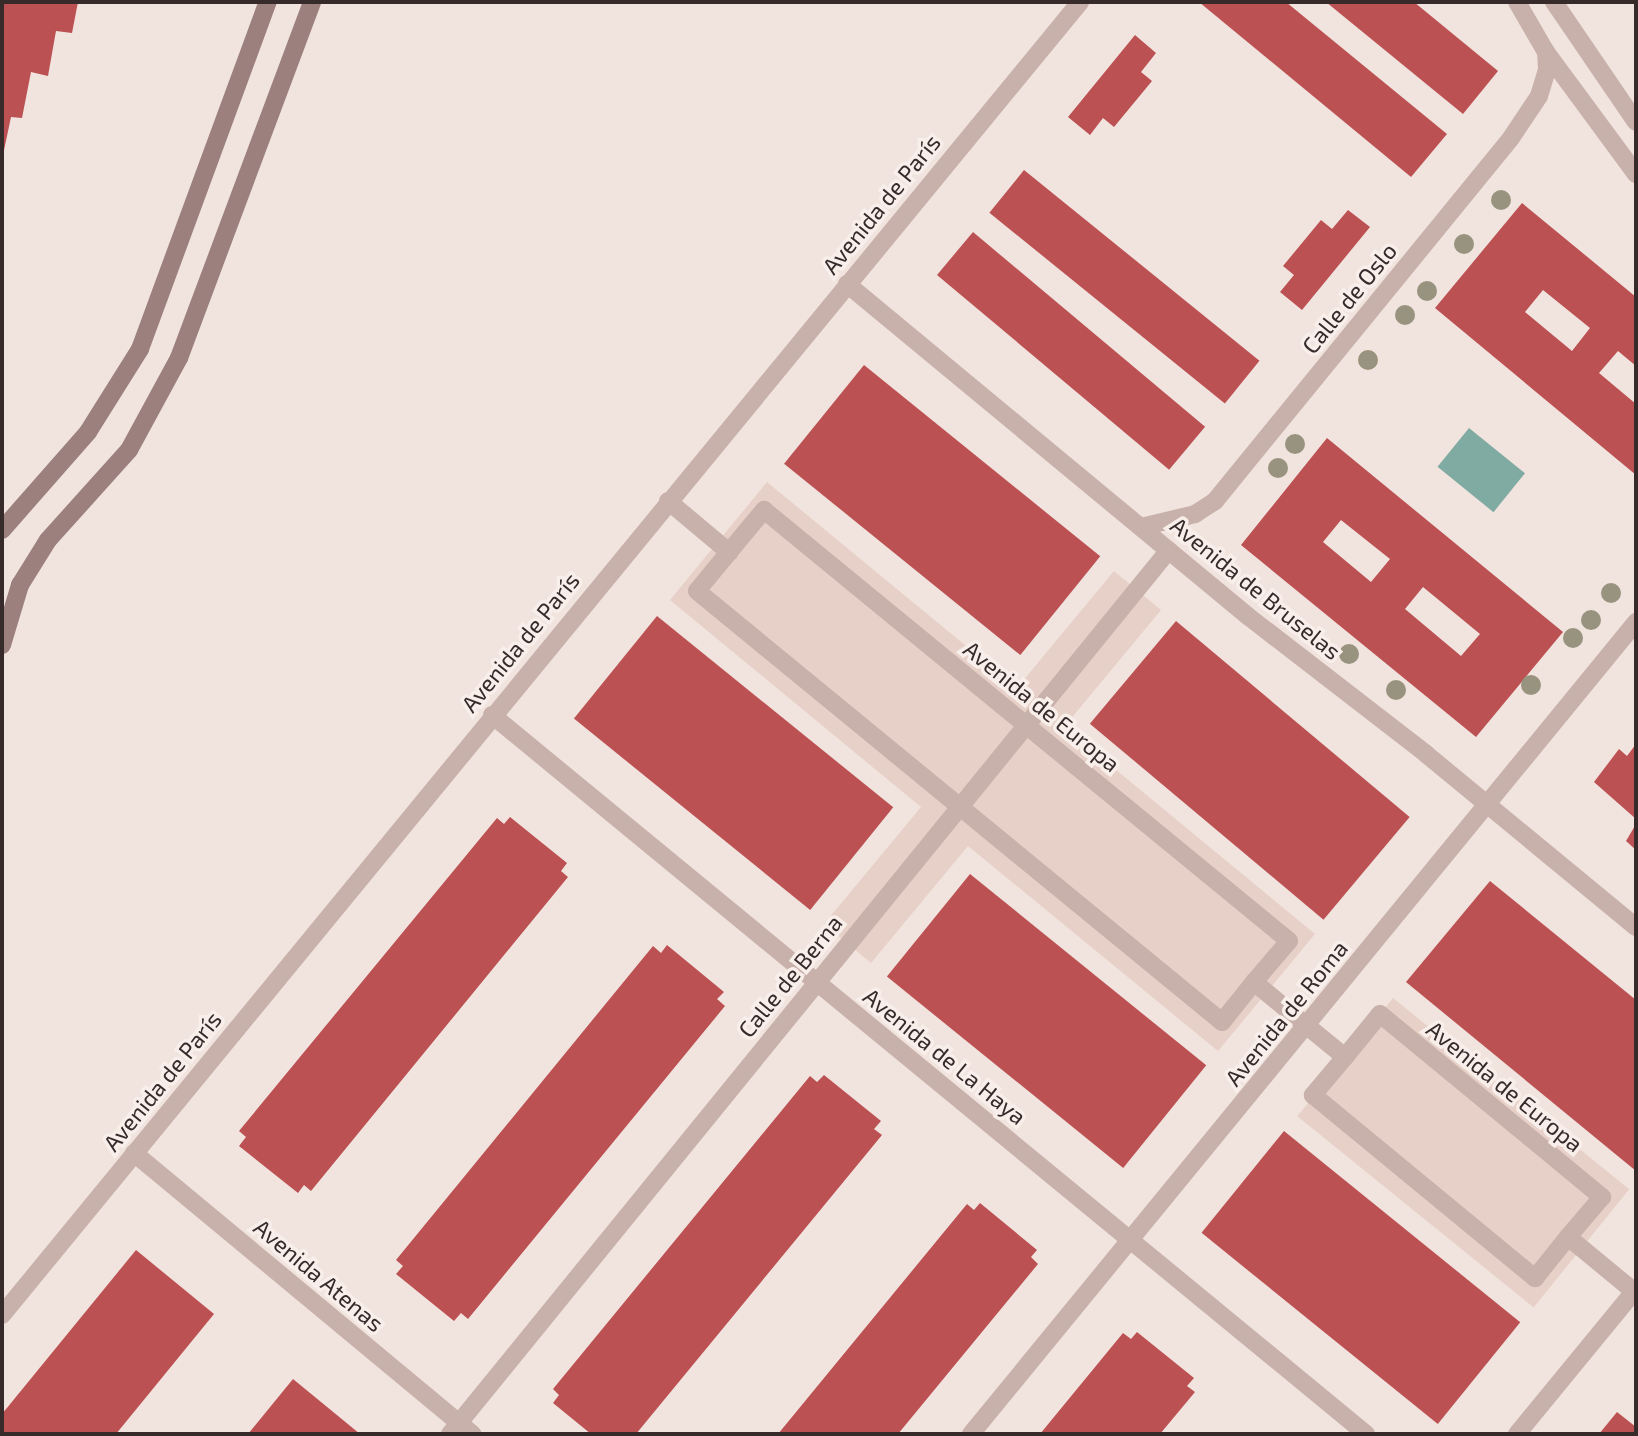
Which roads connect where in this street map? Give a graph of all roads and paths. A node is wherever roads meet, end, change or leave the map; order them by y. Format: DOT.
graph roads {
  1 [pos="268,2"];
  2 [pos="312,2"];
  3 [pos="1080,2"];
  4 [pos="1517,2"];
  5 [pos="1554,2"];
  6 [pos="1546,52"];
  7 [pos="1636,122"];
  8 [pos="1636,174"];
  9 [pos="847,284"];
  10 [pos="668,501"];
  11 [pos="1141,527"];
  12 [pos="2,530"];
  13 [pos="1169,550"];
  14 [pos="729,552"];
  15 [pos="1636,622"];
  16 [pos="2,645"];
  17 [pos="492,715"];
  18 [pos="1026,725"];
  19 [pos="1489,805"];
  20 [pos="959,806"];
  21 [pos="1636,927"];
  22 [pos="816,982"];
  23 [pos="1254,982"];
  24 [pos="1307,1026"];
  25 [pos="1345,1057"];
  26 [pos="134,1153"];
  27 [pos="1568,1237"];
  28 [pos="1132,1241"];
  29 [pos="1636,1291"];
  30 [pos="2,1315"];
  31 [pos="460,1431"];
  32 [pos="971,1434"];
  33 [pos="1366,1434"];
  34 [pos="1517,1434"];
  1 -- 12 [label="main road"];
  2 -- 16 [label="main road"];
  3 -- 9 [label="street, Avenida de París"];
  4 -- 6 [label="street"];
  5 -- 7 [label="street"];
  6 -- 8 [label="street"];
  6 -- 11 [label="street, Calle de Oslo"];
  9 -- 10 [label="street, Avenida de París"];
  9 -- 11 [label="street, Avenida de Bruselas"];
  10 -- 14 [label="street"];
  10 -- 17 [label="street, Avenida de París"];
  11 -- 13 [label="street, Avenida de Bruselas"];
  13 -- 18 [label="street, Calle de Berna"];
  13 -- 19 [label="street, Avenida de Bruselas"];
  14 -- 18 [label="street, Avenida de Europa"];
  14 -- 20 [label="street, Avenida de Europa"];
  15 -- 19 [label="street, Avenida de Roma"];
  17 -- 22 [label="street, Avenida de La Haya"];
  17 -- 26 [label="street, Avenida de París"];
  18 -- 20 [label="street, Calle de Berna"];
  18 -- 23 [label="street, Avenida de Europa"];
  19 -- 21 [label="street, Avenida de Bruselas"];
  19 -- 24 [label="street, Avenida de Roma"];
  20 -- 22 [label="street, Calle de Berna"];
  20 -- 23 [label="street, Avenida de Europa"];
  22 -- 28 [label="street, Avenida de La Haya"];
  22 -- 31 [label="street, Calle de Berna"];
  23 -- 24 [label="street"];
  24 -- 25 [label="street"];
  24 -- 28 [label="street, Avenida de Roma"];
  25 -- 27 [label="street, Avenida de Europa"];
  25 -- 27 [label="street, Avenida de Europa"];
  26 -- 30 [label="street, Avenida de París"];
  26 -- 31 [label="street, Avenida Atenas"];
  27 -- 29 [label="street"];
  28 -- 32 [label="street, Avenida de Roma"];
  28 -- 33 [label="street, Avenida de La Haya"];
  29 -- 34 [label="street"];
}
